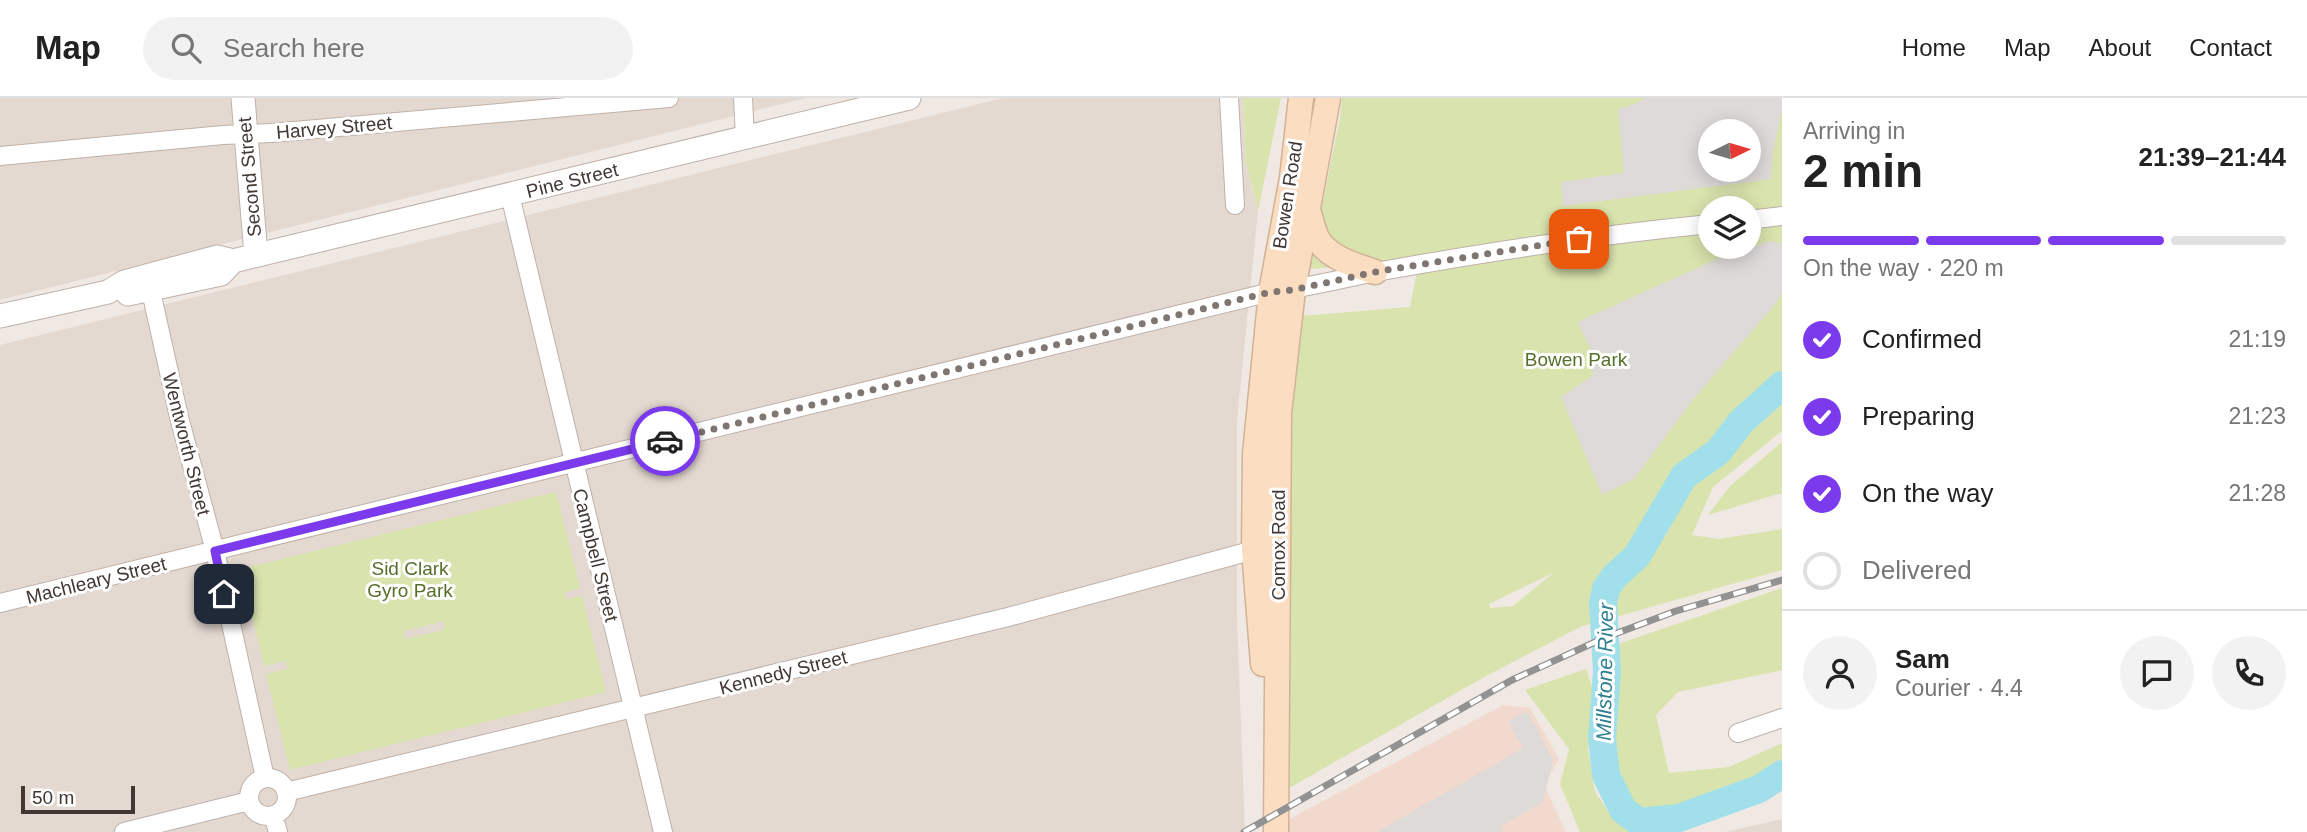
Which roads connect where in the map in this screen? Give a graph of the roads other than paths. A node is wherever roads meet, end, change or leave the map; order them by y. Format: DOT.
graph roads {
  1 [pos="243,98"];
  2 [pos="669,98"];
  3 [pos="743,98"];
  4 [pos="909,98"];
  5 [pos="1229,98"];
  6 [pos="1301,98"];
  7 [pos="1328,98"];
  8 [pos="246,134"];
  9 [pos="745,138"];
  10 [pos="0,156"];
  11 [pos="510,195"];
  12 [pos="1235,205"];
  13 [pos="1307,210"];
  14 [pos="1782,216"];
  15 [pos="1761,218"];
  16 [pos="1698,225"];
  17 [pos="256,256"];
  18 [pos="1375,272"];
  19 [pos="149,282"];
  20 [pos="1282,291"];
  21 [pos="0,316"];
  22 [pos="574,463"];
  23 [pos="1254,550"];
  24 [pos="1279,550"];
  25 [pos="215,551"];
  26 [pos="0,603"];
  27 [pos="634,709"];
  28 [pos="1782,718"];
  29 [pos="1738,733"];
  30 [pos="265,778"];
  31 [pos="286,792"];
  32 [pos="1275,800"];
  33 [pos="249,801"];
  34 [pos="276,823"];
  35 [pos="124,832"];
  36 [pos="663,832"];
  37 [pos="1276,832"];
  1 -- 8 [label="street, Second Street"];
  2 -- 8 [label="street, Harvey Street"];
  3 -- 9 [label="street"];
  4 -- 9 [label="street, Pine Street"];
  5 -- 12 [label="street"];
  6 -- 20 [label="main road, Bowen Road"];
  7 -- 13 [label="main road, Bowen Road"];
  8 -- 10 [label="street, Harvey Street"];
  8 -- 17 [label="street, Second Street"];
  9 -- 11 [label="street, Pine Street"];
  11 -- 17 [label="street, Pine Street"];
  11 -- 22 [label="street, Campbell Street"];
  13 -- 18 [label="main road"];
  13 -- 20 [label="main road, Bowen Road"];
  14 -- 15 [label="street"];
  16 -- 18 [label="street, Machleary Street"];
  17 -- 19 [label="street, Pine Street"];
  18 -- 20 [label="street, Machleary Street"];
  19 -- 21 [label="street, Pine Street"];
  19 -- 25 [label="street, Wentworth Street"];
  20 -- 22 [label="street, Machleary Street"];
  20 -- 23 [label="main road, Comox Road"];
  20 -- 24 [label="main road, Comox Road"];
  22 -- 25 [label="street, Machleary Street"];
  22 -- 27 [label="street, Campbell Street"];
  23 -- 24 [label="street, Kennedy Street"];
  23 -- 27 [label="street, Kennedy Street"];
  23 -- 32 [label="main road, Comox Road"];
  24 -- 32 [label="main road, Comox Road"];
  25 -- 26 [label="street, Machleary Street"];
  25 -- 30 [label="street, Wentworth Street"];
  27 -- 31 [label="street, Kennedy Street"];
  27 -- 36 [label="street, Campbell Street"];
  28 -- 29 [label="street"];
  30 -- 31 [label="street"];
  30 -- 33 [label="street"];
  31 -- 34 [label="street"];
  32 -- 37 [label="main road, Comox Road"];
  33 -- 34 [label="street"];
  33 -- 35 [label="street"];
}
